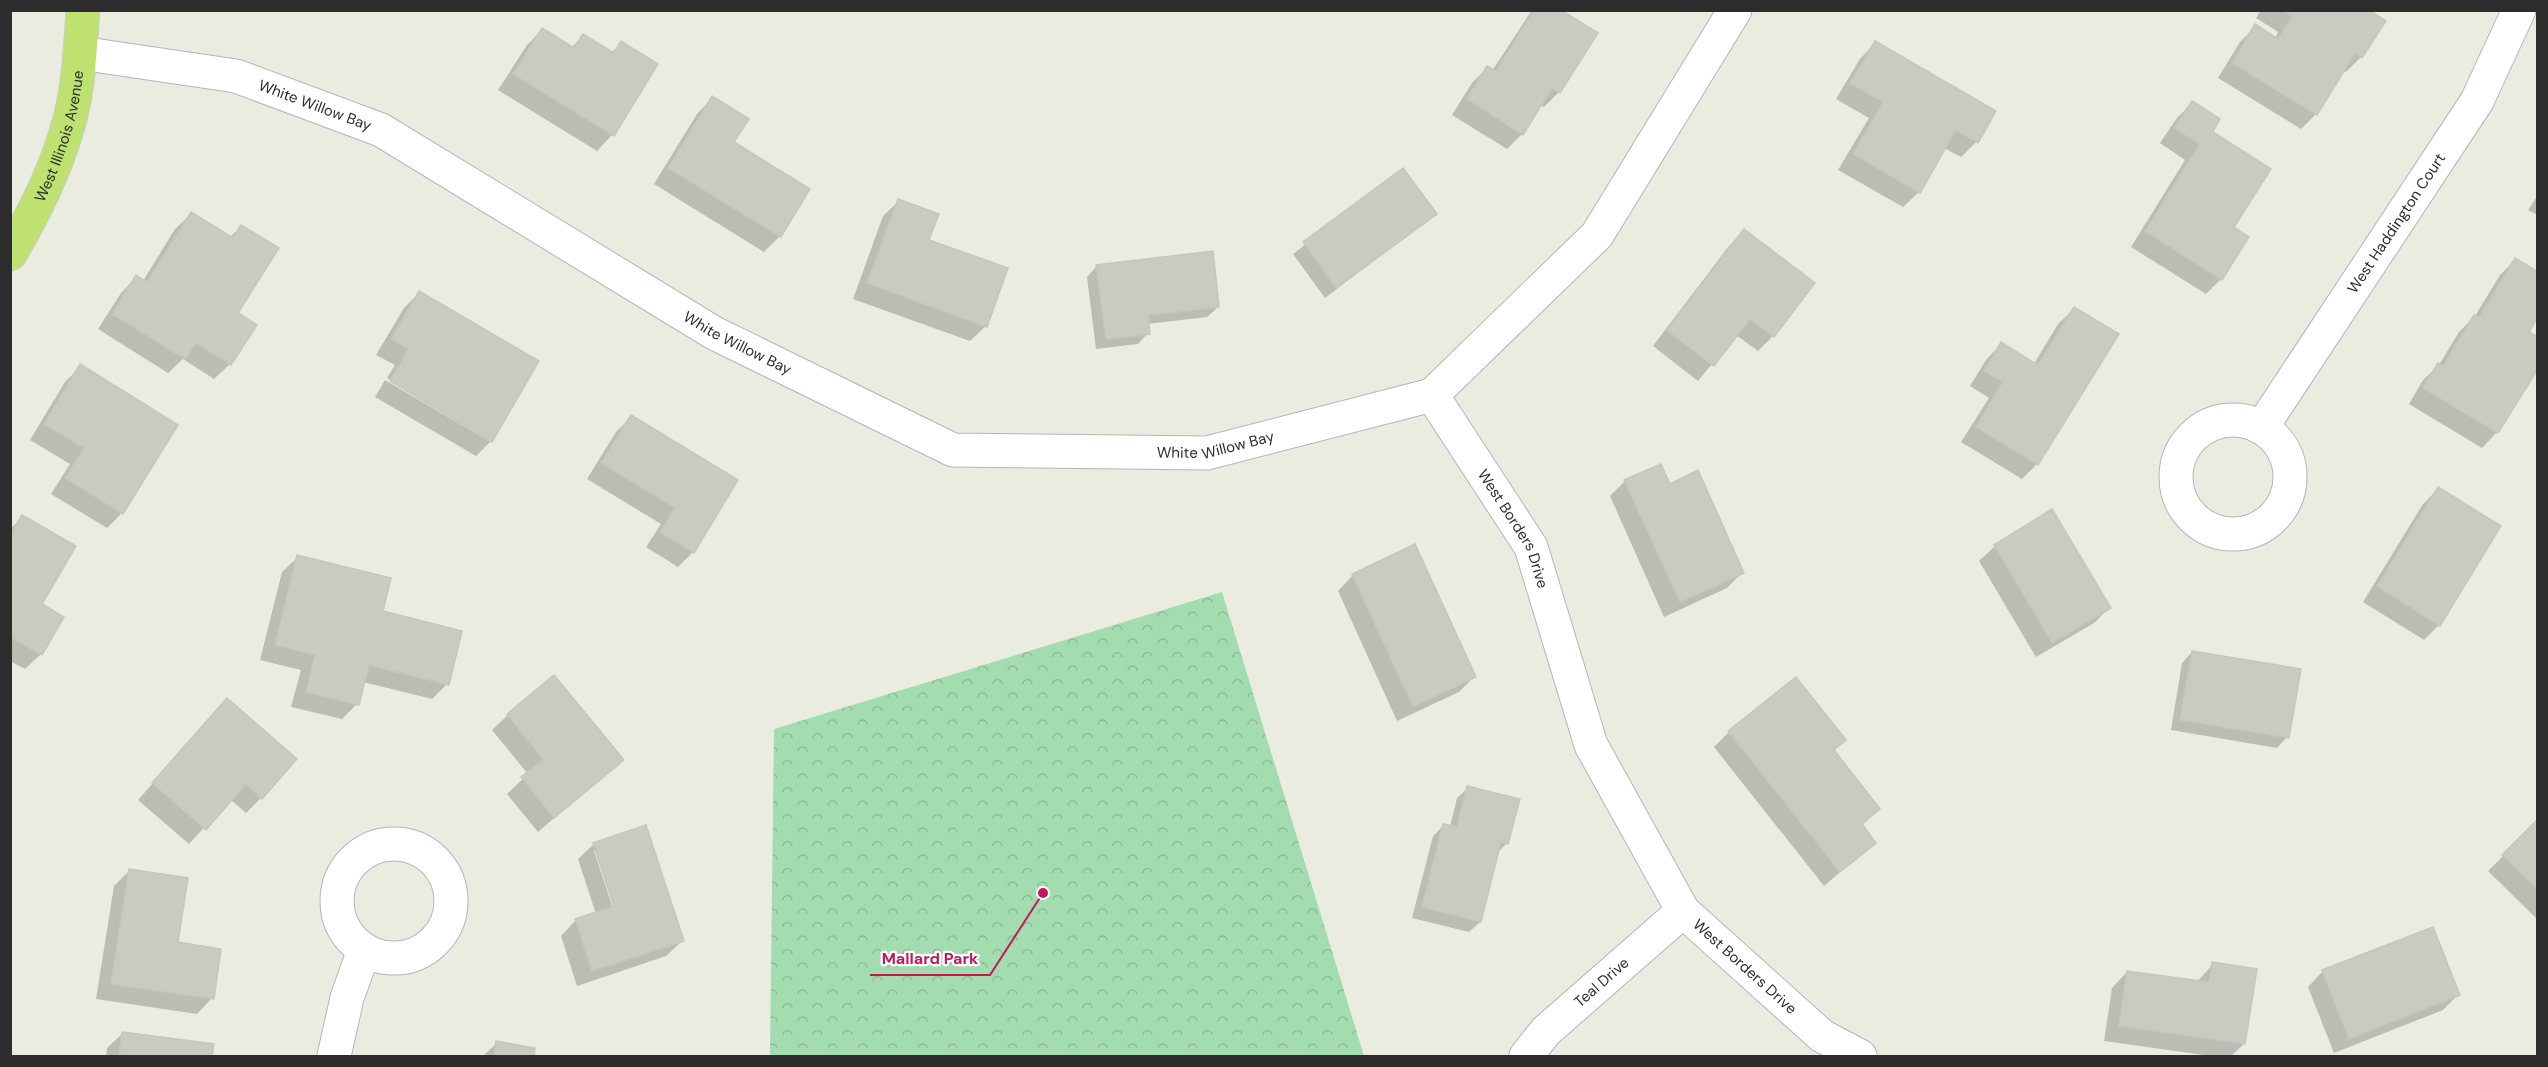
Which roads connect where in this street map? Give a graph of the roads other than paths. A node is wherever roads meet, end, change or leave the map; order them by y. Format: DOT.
graph roads {
  1 [pos="83,10"];
  2 [pos="1735,10"];
  3 [pos="2519,10"];
  4 [pos="80,53"];
  5 [pos="10,254"];
  6 [pos="1432,395"];
  7 [pos="2262,427"];
  8 [pos="1683,911"];
  9 [pos="364,950"];
  10 [pos="334,1056"];
  11 [pos="1526,1056"];
  12 [pos="1860,1056"];
  1 -- 4 [label="main road, West Illinois Avenue"];
  2 -- 6 [label="street"];
  3 -- 7 [label="street, West Haddington Court"];
  4 -- 5 [label="main road, West Illinois Avenue"];
  4 -- 6 [label="street, White Willow Bay"];
  6 -- 8 [label="street, West Borders Drive"];
  8 -- 11 [label="street, Teal Drive"];
  8 -- 12 [label="street, West Borders Drive"];
  9 -- 10 [label="street"];
}
